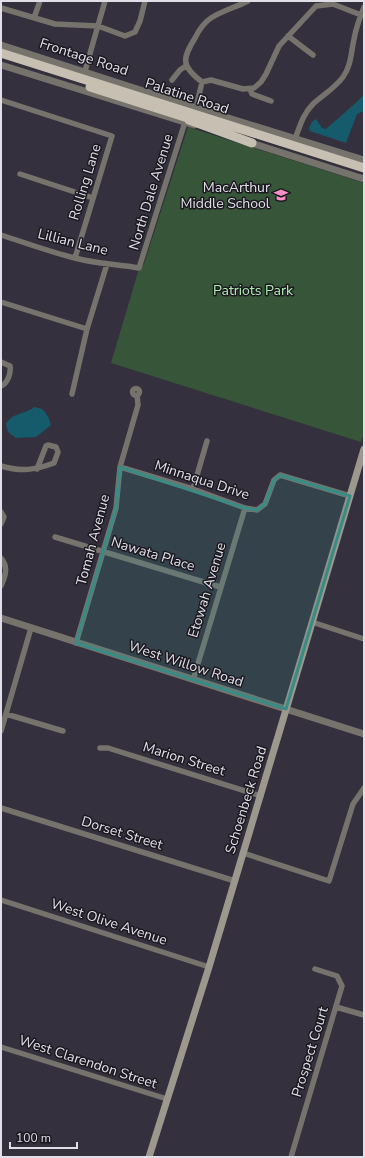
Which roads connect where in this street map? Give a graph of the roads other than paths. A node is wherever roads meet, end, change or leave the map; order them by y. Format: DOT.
graph roads {
  1 [pos="40,1"];
  2 [pos="105,1"];
  3 [pos="145,1"];
  4 [pos="248,1"];
  5 [pos="320,3"];
  6 [pos="364,7"];
  7 [pos="1,8"];
  8 [pos="360,15"];
  9 [pos="34,18"];
  10 [pos="98,26"];
  11 [pos="288,36"];
  12 [pos="1,45"];
  13 [pos="1,52"];
  14 [pos="313,55"];
  15 [pos="1,58"];
  16 [pos="1,65"];
  17 [pos="186,66"];
  18 [pos="85,71"];
  19 [pos="172,80"];
  20 [pos="202,82"];
  21 [pos="250,89"];
  22 [pos="1,100"];
  23 [pos="271,101"];
  24 [pos="154,107"];
  25 [pos="196,108"];
  26 [pos="184,122"];
  27 [pos="295,139"];
  28 [pos="252,143"];
  29 [pos="364,160"];
  30 [pos="364,168"];
  31 [pos="364,173"];
  32 [pos="20,174"];
  33 [pos="364,179"];
  34 [pos="93,198"];
  35 [pos="1,235"];
  36 [pos="75,258"];
  37 [pos="107,264"];
  38 [pos="140,268"];
  39 [pos="1,302"];
  40 [pos="87,329"];
  41 [pos="1,362"];
  42 [pos="1,386"];
  43 [pos="72,394"];
  44 [pos="137,395"];
  45 [pos="207,441"];
  46 [pos="364,451"];
  47 [pos="1,466"];
  48 [pos="120,467"];
  49 [pos="37,469"];
  50 [pos="193,489"];
  51 [pos="350,496"];
  52 [pos="245,508"];
  53 [pos="1,512"];
  54 [pos="1,524"];
  55 [pos="55,537"];
  56 [pos="104,552"];
  57 [pos="1,558"];
  58 [pos="1,586"];
  59 [pos="220,587"];
  60 [pos="1,618"];
  61 [pos="312,622"];
  62 [pos="30,628"];
  63 [pos="364,639"];
  64 [pos="76,643"];
  65 [pos="193,680"];
  66 [pos="286,709"];
  67 [pos="6,714"];
  68 [pos="1,731"];
  69 [pos="63,731"];
  70 [pos="364,734"];
  71 [pos="100,748"];
  72 [pos="364,788"];
  73 [pos="261,796"];
  74 [pos="1,808"];
  75 [pos="243,853"];
  76 [pos="235,881"];
  77 [pos="1,900"];
  78 [pos="209,967"];
  79 [pos="315,969"];
  80 [pos="336,1007"];
  81 [pos="364,1015"];
  82 [pos="1,1047"];
  83 [pos="167,1100"];
  84 [pos="149,1157"];
  85 [pos="291,1157"];
  1 -- 9 [label="street"];
  2 -- 10 [label="street"];
  3 -- 10 [label="street"];
  4 -- 17 [label="street"];
  5 -- 8 [label="street"];
  5 -- 11 [label="street"];
  6 -- 8 [label="street"];
  7 -- 9 [label="street"];
  8 -- 27 [label="street"];
  9 -- 10 [label="street"];
  10 -- 18 [label="street"];
  11 -- 14 [label="street"];
  11 -- 21 [label="street"];
  12 -- 18 [label="street, Frontage Road"];
  13 -- 30 [label="highway, Palatine Road"];
  15 -- 24 [label="highway, Palatine Road"];
  16 -- 26 [label="street"];
  17 -- 19 [label="street"];
  17 -- 20 [label="street"];
  18 -- 25 [label="street, Frontage Road"];
  20 -- 21 [label="street"];
  20 -- 25 [label="street"];
  21 -- 23 [label="street"];
  22 -- 34 [label="street, Rolling Lane"];
  24 -- 28 [label="highway"];
  24 -- 31 [label="highway, Palatine Road"];
  25 -- 27 [label="street, Frontage Road"];
  26 -- 28 [label="street"];
  26 -- 38 [label="street, North Dale Avenue"];
  27 -- 29 [label="street, Frontage Road"];
  28 -- 33 [label="street"];
  32 -- 34 [label="street"];
  34 -- 36 [label="street, Rolling Lane"];
  35 -- 36 [label="street, Lillian Lane"];
  36 -- 37 [label="street, Lillian Lane"];
  37 -- 38 [label="street, Lillian Lane"];
  37 -- 40 [label="street"];
  39 -- 40 [label="street"];
  40 -- 43 [label="street"];
  41 -- 42 [label="street"];
  44 -- 48 [label="street, Tomah Avenue"];
  45 -- 50 [label="street"];
  46 -- 51 [label="main road, Schoenbeck Road"];
  47 -- 49 [label="street"];
  48 -- 50 [label="street, Minnaqua Drive"];
  48 -- 56 [label="street, Tomah Avenue"];
  49 -- 49 [label="street"];
  50 -- 52 [label="street, Minnaqua Drive"];
  51 -- 52 [label="street, Minnaqua Drive"];
  51 -- 61 [label="main road, Schoenbeck Road"];
  52 -- 59 [label="street, Etowah Avenue"];
  53 -- 54 [label="street"];
  55 -- 56 [label="street, Nawata Place"];
  56 -- 59 [label="street, Nawata Place"];
  56 -- 64 [label="street, Tomah Avenue"];
  57 -- 58 [label="street"];
  59 -- 65 [label="street, Etowah Avenue"];
  60 -- 62 [label="street, West Willow Road"];
  61 -- 63 [label="street"];
  61 -- 66 [label="main road, Schoenbeck Road"];
  62 -- 64 [label="street, West Willow Road"];
  62 -- 67 [label="street"];
  64 -- 65 [label="street, West Willow Road"];
  65 -- 66 [label="street, West Willow Road"];
  66 -- 70 [label="street, West Willow Road"];
  66 -- 73 [label="main road, Schoenbeck Road"];
  67 -- 68 [label="street"];
  67 -- 69 [label="street"];
  71 -- 73 [label="street, Marion Street"];
  72 -- 75 [label="street"];
  73 -- 75 [label="main road, Schoenbeck Road"];
  74 -- 76 [label="street, Dorset Street"];
  75 -- 76 [label="main road, Schoenbeck Road"];
  76 -- 78 [label="main road, Schoenbeck Road"];
  77 -- 78 [label="street, West Olive Avenue"];
  78 -- 83 [label="main road, Schoenbeck Road"];
  79 -- 80 [label="street, Prospect Court"];
  80 -- 81 [label="street"];
  80 -- 85 [label="street, Prospect Court"];
  82 -- 83 [label="street, West Clarendon Street"];
  83 -- 84 [label="main road, Schoenbeck Road"];
}
